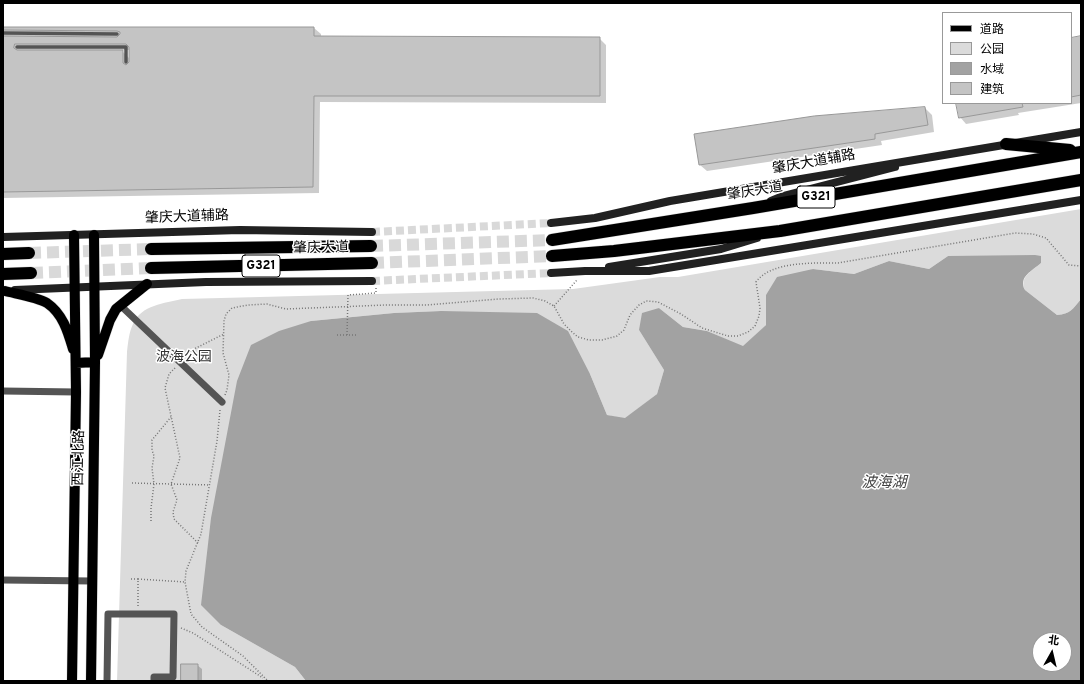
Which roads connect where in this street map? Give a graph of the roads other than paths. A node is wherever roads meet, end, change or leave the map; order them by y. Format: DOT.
graph roads {
  1 [pos="3,33"];
  2 [pos="117,34"];
  3 [pos="17,47"];
  4 [pos="126,62"];
  5 [pos="1081,132"];
  6 [pos="1006,144"];
  7 [pos="1081,152"];
  8 [pos="930,157"];
  9 [pos="1081,180"];
  10 [pos="1081,200"];
  11 [pos="753,208"];
  12 [pos="551,223"];
  13 [pos="780,231"];
  14 [pos="372,232"];
  15 [pos="94,234"];
  16 [pos="74,235"];
  17 [pos="3,237"];
  18 [pos="552,240"];
  19 [pos="372,246"];
  20 [pos="151,249"];
  21 [pos="29,253"];
  22 [pos="3,254"];
  23 [pos="552,256"];
  24 [pos="372,263"];
  25 [pos="151,268"];
  26 [pos="585,271"];
  27 [pos="551,272"];
  28 [pos="31,273"];
  29 [pos="3,274"];
  30 [pos="374,283"];
  31 [pos="147,284"];
  32 [pos="95,287"];
  33 [pos="75,288"];
  34 [pos="4,291"];
  35 [pos="120,305"];
  36 [pos="96,362"];
  37 [pos="76,363"];
  38 [pos="3,391"];
  39 [pos="76,392"];
  40 [pos="222,402"];
  41 [pos="3,580"];
  42 [pos="92,581"];
  43 [pos="73,582"];
  44 [pos="72,681"];
  45 [pos="91,681"];
  46 [pos="107,681"];
  47 [pos="154,681"];
  1 -- 2 [label="lane"];
  3 -- 4 [label="lane"];
  5 -- 6 [label="street, 肇庆大道辅路"];
  6 -- 7 [label="highway"];
  6 -- 8 [label="street, 肇庆大道辅路"];
  7 -- 11 [label="highway, 肇庆大道 / G321"];
  8 -- 11 [label="street"];
  8 -- 12 [label="street, 肇庆大道辅路"];
  9 -- 13 [label="highway, G321"];
  10 -- 26 [label="street"];
  11 -- 18 [label="highway, 肇庆大道 / G321"];
  13 -- 23 [label="highway, G321"];
  13 -- 26 [label="street"];
  14 -- 15 [label="street, 肇庆大道辅路"];
  15 -- 16 [label="street, 肇庆大道辅路"];
  15 -- 32 [label="main road, 西江北路"];
  16 -- 17 [label="street, 肇庆大道辅路"];
  16 -- 33 [label="main road, 西江北路"];
  19 -- 20 [label="highway, 肇庆大道 / G321"];
  21 -- 22 [label="highway"];
  24 -- 25 [label="highway, 肇庆大道 / G321"];
  26 -- 27 [label="street"];
  28 -- 29 [label="highway"];
  30 -- 31 [label="street"];
  31 -- 32 [label="street"];
  31 -- 35 [label="main road"];
  32 -- 33 [label="street"];
  32 -- 36 [label="main road, 西江北路"];
  33 -- 34 [label="street"];
  33 -- 37 [label="main road, 西江北路"];
  34 -- 37 [label="main road"];
  35 -- 36 [label="main road"];
  35 -- 40 [label="street"];
  36 -- 37 [label="main road"];
  36 -- 42 [label="main road, 西江北路"];
  37 -- 39 [label="main road, 西江北路"];
  38 -- 39 [label="street"];
  39 -- 43 [label="main road, 西江北路"];
  41 -- 43 [label="street"];
  42 -- 43 [label="street"];
  42 -- 45 [label="main road, 西江北路"];
  43 -- 44 [label="main road, 西江北路"];
  46 -- 47 [label="street"];
}
